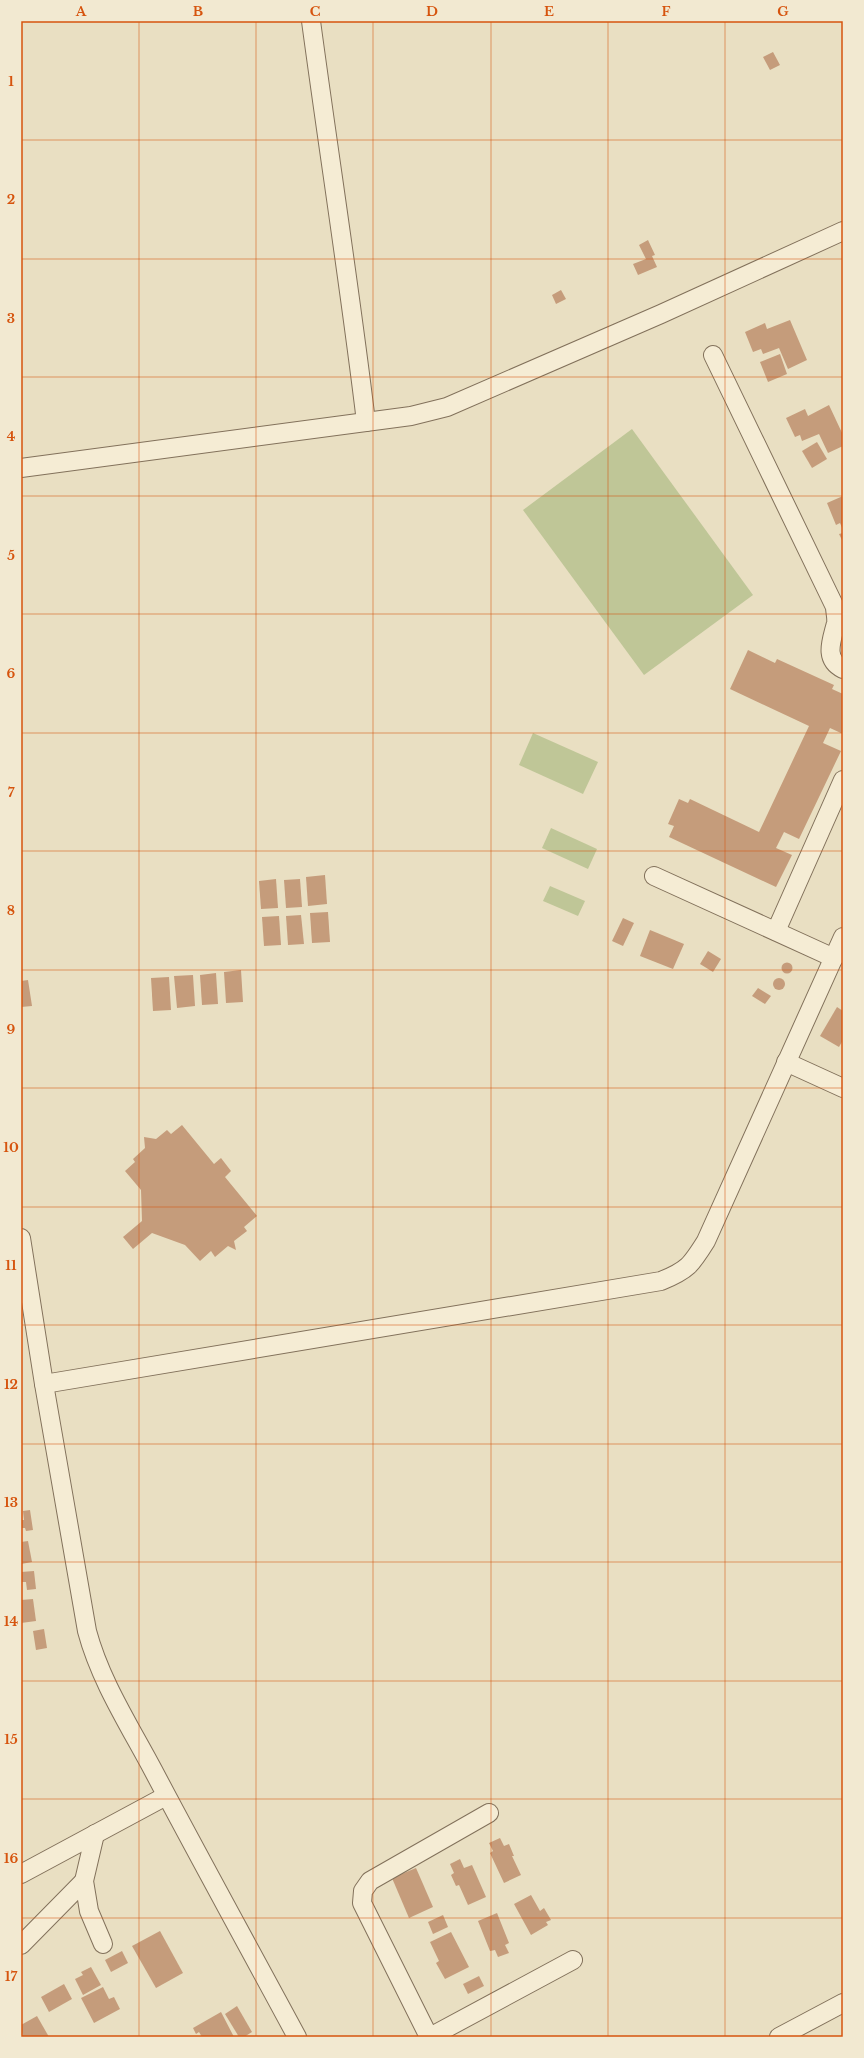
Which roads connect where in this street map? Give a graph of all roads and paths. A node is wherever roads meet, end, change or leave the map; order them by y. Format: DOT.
graph roads {
  1 [pos="311,21"];
  2 [pos="843,231"];
  3 [pos="713,355"];
  4 [pos="366,422"];
  5 [pos="21,468"];
  6 [pos="843,669"];
  7 [pos="843,780"];
  8 [pos="654,876"];
  9 [pos="776,932"];
  10 [pos="843,937"];
  11 [pos="834,958"];
  12 [pos="786,1062"];
  13 [pos="843,1088"];
  14 [pos="21,1238"];
  15 [pos="44,1384"];
  16 [pos="166,1796"];
  17 [pos="488,1813"];
  18 [pos="96,1834"];
  19 [pos="21,1874"];
  20 [pos="84,1881"];
  21 [pos="103,1944"];
  22 [pos="21,1945"];
  23 [pos="573,1960"];
  24 [pos="843,2003"];
  25 [pos="297,2037"];
  26 [pos="429,2037"];
  27 [pos="779,2037"];
  1 -- 4 [label="street"];
  2 -- 4 [label="street"];
  3 -- 6 [label="street"];
  4 -- 5 [label="street"];
  7 -- 9 [label="street"];
  8 -- 9 [label="street"];
  9 -- 11 [label="street"];
  10 -- 11 [label="street"];
  11 -- 12 [label="street"];
  12 -- 13 [label="street"];
  12 -- 15 [label="street"];
  14 -- 15 [label="street"];
  15 -- 16 [label="street"];
  16 -- 18 [label="street"];
  16 -- 25 [label="street"];
  17 -- 26 [label="street"];
  18 -- 19 [label="street"];
  18 -- 20 [label="street"];
  20 -- 21 [label="street"];
  20 -- 22 [label="street"];
  23 -- 26 [label="street"];
  24 -- 27 [label="street"];
}
